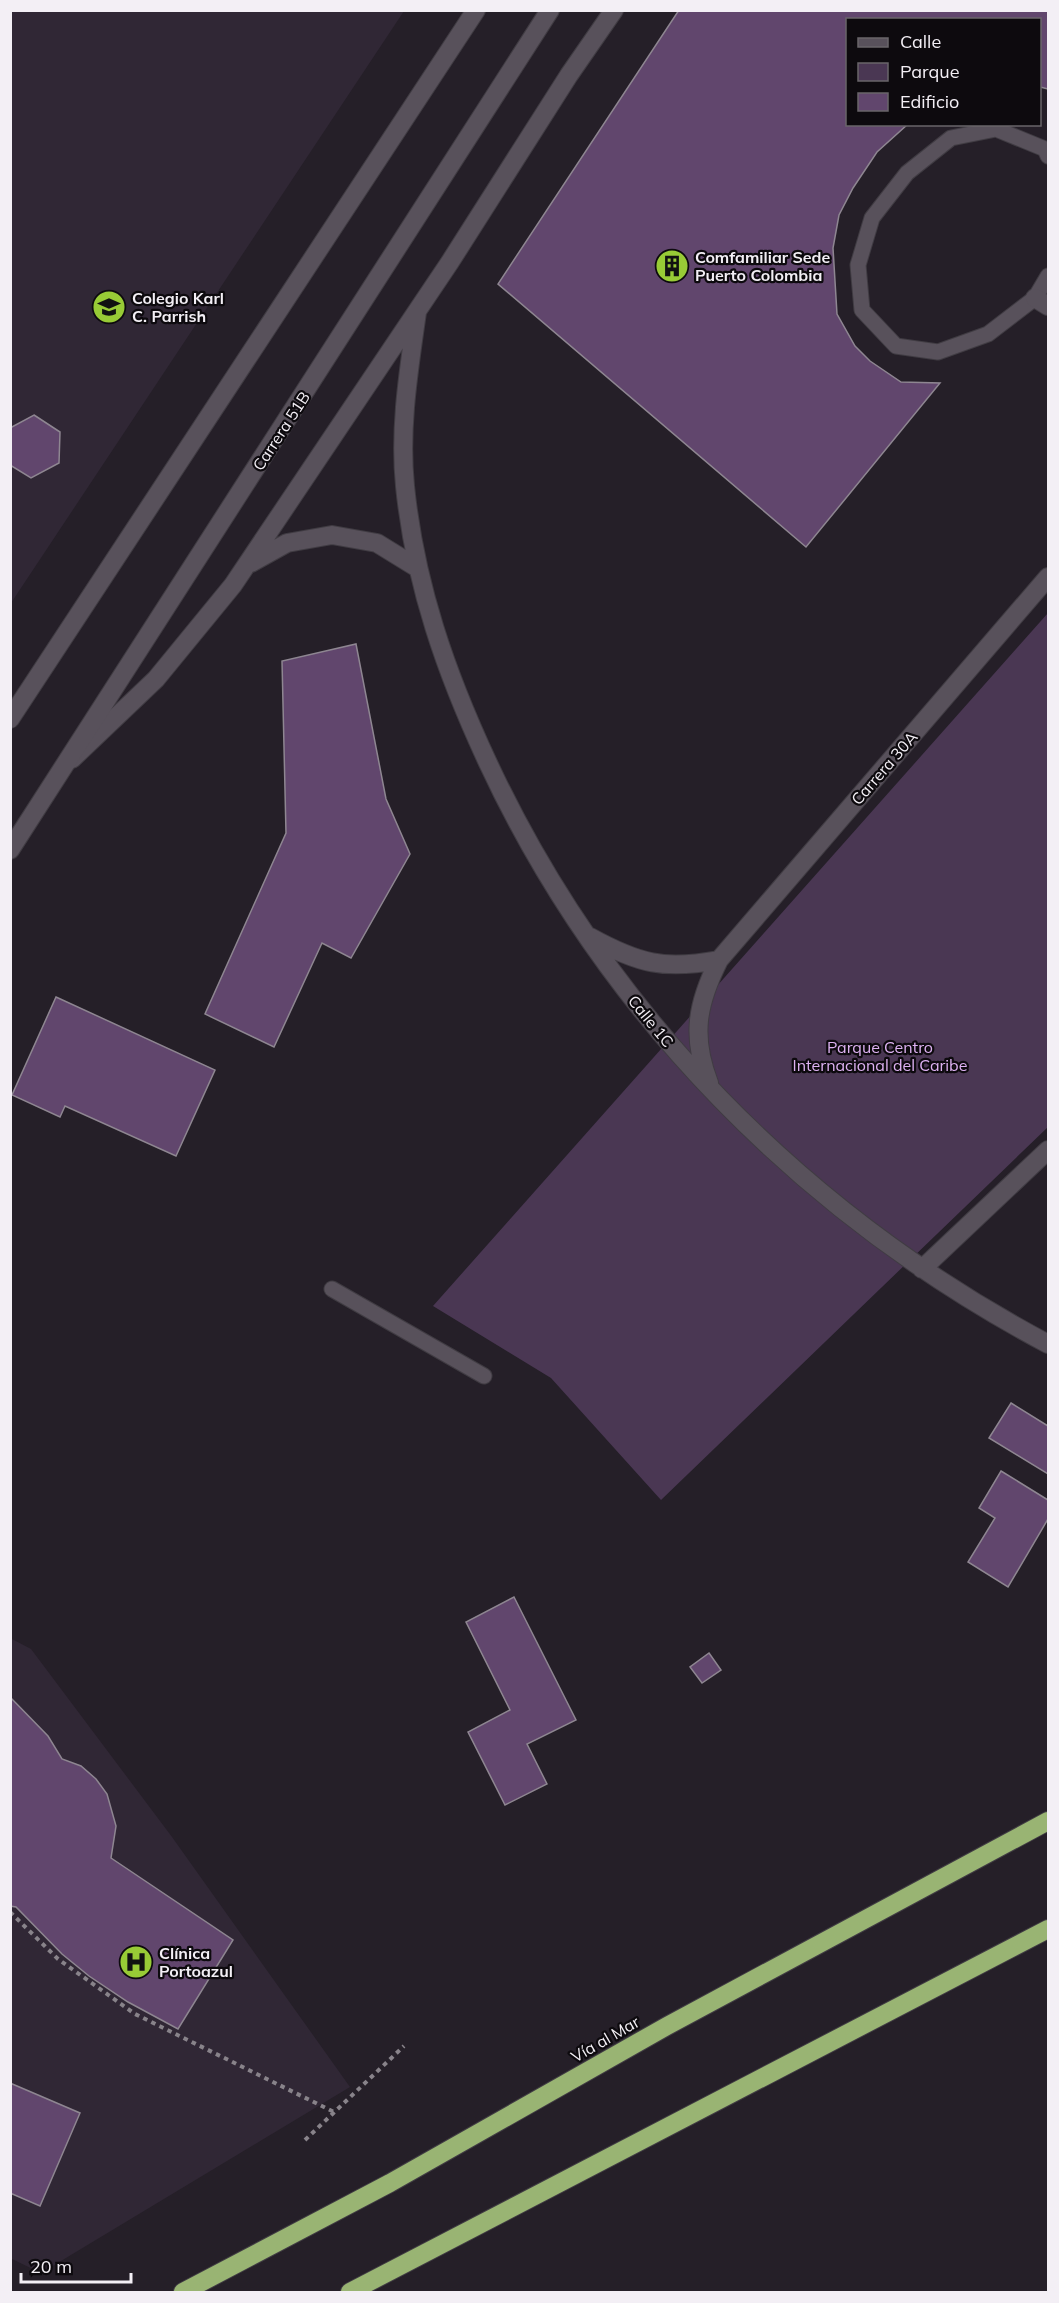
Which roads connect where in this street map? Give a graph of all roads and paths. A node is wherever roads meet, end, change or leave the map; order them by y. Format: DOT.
graph roads {
  1 [pos="476,10"];
  2 [pos="550,10"];
  3 [pos="614,10"];
  4 [pos="1048,156"];
  5 [pos="1048,276"];
  6 [pos="1042,302"];
  7 [pos="417,312"];
  8 [pos="247,566"];
  9 [pos="416,567"];
  10 [pos="1048,577"];
  11 [pos="12,714"];
  12 [pos="69,762"];
  13 [pos="10,850"];
  14 [pos="586,935"];
  15 [pos="719,960"];
  16 [pos="714,1094"];
  17 [pos="1048,1150"];
  18 [pos="922,1269"];
  19 [pos="332,1289"];
  20 [pos="1048,1344"];
  21 [pos="484,1376"];
  22 [pos="1048,1821"];
  23 [pos="10,1912"];
  24 [pos="1048,1929"];
  25 [pos="404,2046"];
  26 [pos="334,2112"];
  27 [pos="305,2140"];
  28 [pos="183,2292"];
  29 [pos="350,2292"];
  1 -- 11 [label="street"];
  2 -- 12 [label="street, Carrera 51B"];
  3 -- 7 [label="street"];
  4 -- 6 [label="lane"];
  5 -- 6 [label="lane"];
  7 -- 8 [label="street"];
  7 -- 9 [label="street, Calle 1C"];
  8 -- 9 [label="street"];
  8 -- 12 [label="street"];
  9 -- 14 [label="street, Calle 1C"];
  10 -- 15 [label="street, Carrera 30A"];
  12 -- 13 [label="street, Carrera 51B"];
  14 -- 15 [label="street"];
  14 -- 16 [label="street, Calle 1C"];
  15 -- 16 [label="street, Carrera 30A"];
  16 -- 18 [label="street, Calle 1C"];
  17 -- 18 [label="street"];
  18 -- 20 [label="street, Calle 1C"];
  19 -- 21 [label="lane"];
  22 -- 28 [label="highway, Vía al Mar"];
  23 -- 26 [label="path"];
  24 -- 29 [label="highway"];
  25 -- 26 [label="path"];
  26 -- 27 [label="path"];
}
